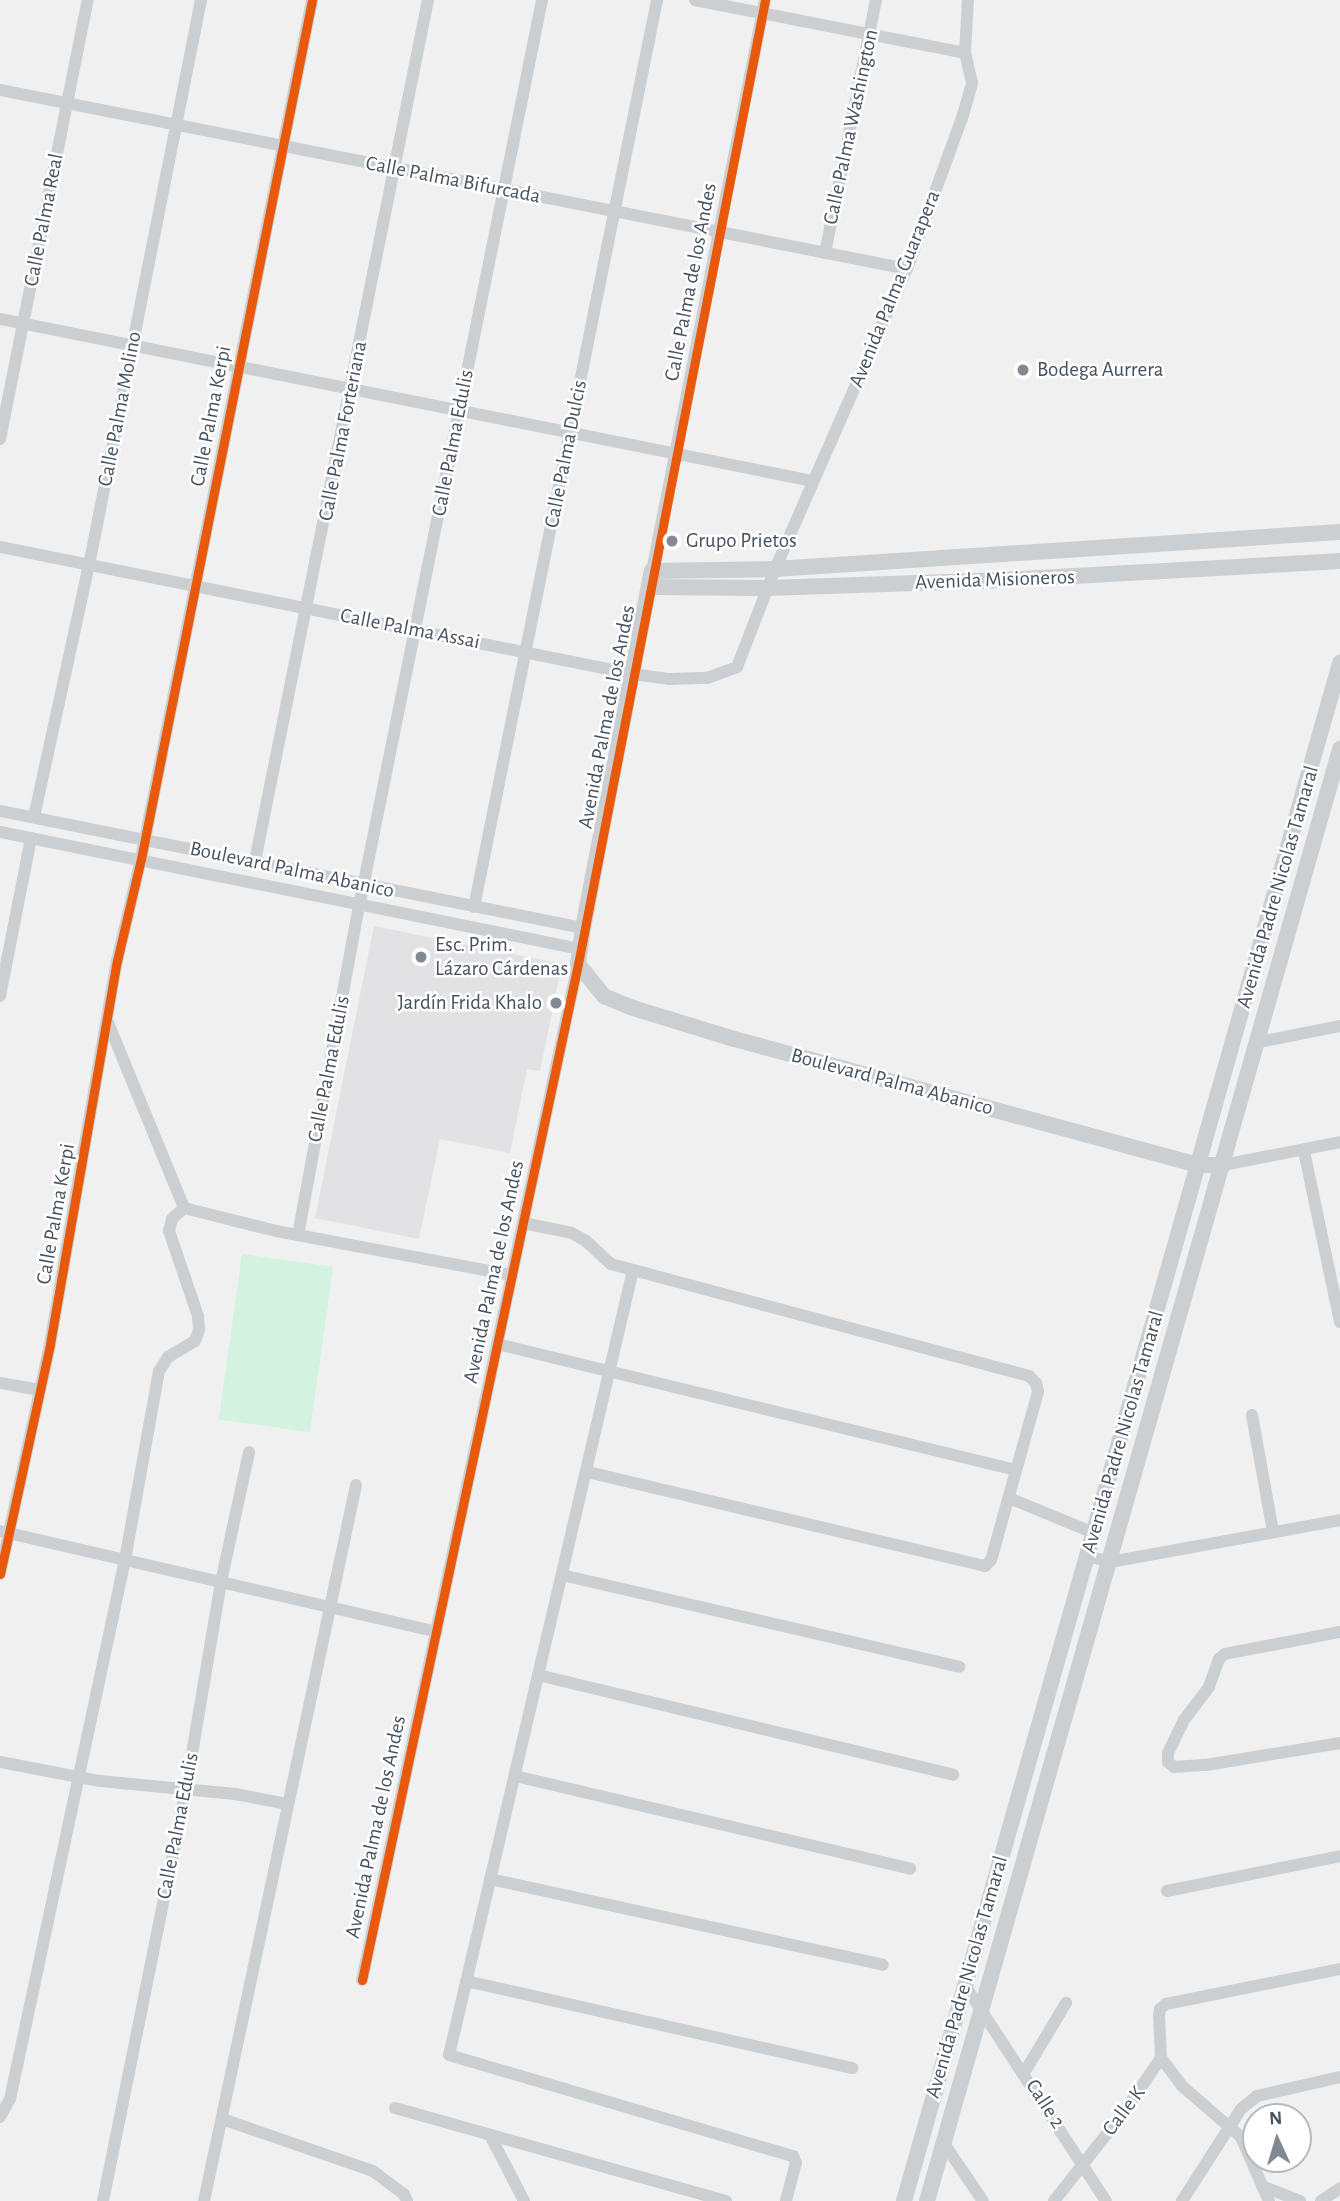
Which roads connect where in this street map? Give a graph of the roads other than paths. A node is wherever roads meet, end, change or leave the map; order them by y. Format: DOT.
graph roads {
  1 [pos="88,0"];
  2 [pos="201,0"];
  3 [pos="312,0"];
  4 [pos="428,0"];
  5 [pos="542,0"];
  6 [pos="657,0"];
  7 [pos="695,0"];
  8 [pos="876,0"];
  9 [pos="968,0"];
  10 [pos="763,6"];
  11 [pos="870,34"];
  12 [pos="965,52"];
  13 [pos="0,90"];
  14 [pos="67,104"];
  15 [pos="176,125"];
  16 [pos="283,146"];
  17 [pos="395,168"];
  18 [pos="503,190"];
  19 [pos="614,212"];
  20 [pos="719,232"];
  21 [pos="824,253"];
  22 [pos="907,270"];
  23 [pos="0,319"];
  24 [pos="23,324"];
  25 [pos="133,346"];
  26 [pos="238,367"];
  27 [pos="351,389"];
  28 [pos="459,411"];
  29 [pos="569,433"];
  30 [pos="0,439"];
  31 [pos="675,454"];
  32 [pos="813,481"];
  33 [pos="1340,532"];
  34 [pos="0,547"];
  35 [pos="1340,561"];
  36 [pos="89,565"];
  37 [pos="775,569"];
  38 [pos="652,571"];
  39 [pos="196,587"];
  40 [pos="649,587"];
  41 [pos="768,588"];
  42 [pos="308,609"];
  43 [pos="415,630"];
  44 [pos="526,653"];
  45 [pos="1340,663"];
  46 [pos="633,674"];
  47 [pos="1340,749"];
  48 [pos="0,811"];
  49 [pos="34,817"];
  50 [pos="0,832"];
  51 [pos="31,838"];
  52 [pos="144,839"];
  53 [pos="141,859"];
  54 [pos="255,861"];
  55 [pos="364,885"];
  56 [pos="360,902"];
  57 [pos="474,907"];
  58 [pos="583,928"];
  59 [pos="579,956"];
  60 [pos="0,996"];
  61 [pos="107,1019"];
  62 [pos="1340,1026"];
  63 [pos="1259,1042"];
  64 [pos="1340,1142"];
  65 [pos="1304,1150"];
  66 [pos="1198,1165"];
  67 [pos="1223,1165"];
  68 [pos="184,1208"];
  69 [pos="523,1223"];
  70 [pos="298,1235"];
  71 [pos="633,1270"];
  72 [pos="512,1275"];
  73 [pos="1340,1322"];
  74 [pos="497,1344"];
  75 [pos="609,1373"];
  76 [pos="0,1383"];
  77 [pos="37,1390"];
  78 [pos="1252,1415"];
  79 [pos="249,1452"];
  80 [pos="1016,1471"];
  81 [pos="586,1472"];
  82 [pos="356,1485"];
  83 [pos="1009,1498"];
  84 [pos="1340,1520"];
  85 [pos="5,1532"];
  86 [pos="1273,1532"];
  87 [pos="1094,1533"];
  88 [pos="1088,1556"];
  89 [pos="125,1560"];
  90 [pos="1110,1562"];
  91 [pos="0,1574"];
  92 [pos="562,1575"];
  93 [pos="221,1582"];
  94 [pos="330,1607"];
  95 [pos="436,1632"];
  96 [pos="1340,1632"];
  97 [pos="959,1667"];
  98 [pos="538,1675"];
  99 [pos="1340,1743"];
  100 [pos="0,1762"];
  101 [pos="953,1775"];
  102 [pos="78,1776"];
  103 [pos="515,1776"];
  104 [pos="186,1789"];
  105 [pos="288,1804"];
  106 [pos="1340,1856"];
  107 [pos="910,1869"];
  108 [pos="490,1879"];
  109 [pos="1167,1891"];
  110 [pos="883,1965"];
  111 [pos="1340,1969"];
  112 [pos="362,1980"];
  113 [pos="467,1981"];
  114 [pos="964,1984"];
  115 [pos="1066,2003"];
  116 [pos="982,2009"];
  117 [pos="1161,2058"];
  118 [pos="852,2068"];
  119 [pos="1024,2073"];
  120 [pos="1340,2077"];
  121 [pos="395,2108"];
  122 [pos="1,2110"];
  123 [pos="222,2119"];
  124 [pos="1230,2127"];
  125 [pos="490,2135"];
  126 [pos="943,2143"];
  127 [pos="1084,2164"];
  128 [pos="1262,2186"];
  129 [pos="1340,2188"];
  130 [pos="676,2194"];
  131 [pos="103,2201"];
  132 [pos="204,2201"];
  133 [pos="407,2201"];
  134 [pos="524,2201"];
  135 [pos="726,2201"];
  136 [pos="786,2201"];
  137 [pos="904,2201"];
  138 [pos="927,2201"];
  139 [pos="983,2201"];
  140 [pos="1054,2201"];
  141 [pos="1106,2201"];
  142 [pos="1182,2201"];
  143 [pos="1269,2201"];
  144 [pos="1300,2201"];
  145 [pos="1321,2201"];
  1 -- 14 [label="street, Calle Palma Real"];
  2 -- 15 [label="street, Calle Palma Molino"];
  3 -- 16 [label="street, Calle Palma Kerpi"];
  4 -- 17 [label="street, Calle Palma Forteriana"];
  5 -- 18 [label="street, Calle Palma Edulis"];
  6 -- 19 [label="street, Calle Palma Dulcis"];
  7 -- 10 [label="street"];
  8 -- 11 [label="street, Calle Palma Washington"];
  9 -- 12 [label="street, Avenida Palma Guarapera"];
  10 -- 11 [label="street"];
  10 -- 20 [label="street, Calle Palma de los Andes"];
  11 -- 12 [label="street"];
  11 -- 21 [label="street, Calle Palma Washington"];
  12 -- 22 [label="street, Avenida Palma Guarapera"];
  13 -- 14 [label="street, Calle Palma Bifurcada"];
  14 -- 15 [label="street, Calle Palma Bifurcada"];
  14 -- 24 [label="street, Calle Palma Real"];
  15 -- 16 [label="street, Calle Palma Bifurcada"];
  15 -- 25 [label="street, Calle Palma Molino"];
  16 -- 17 [label="street, Calle Palma Bifurcada"];
  16 -- 26 [label="street, Calle Palma Kerpi"];
  17 -- 18 [label="street, Calle Palma Bifurcada"];
  17 -- 27 [label="street, Calle Palma Forteriana"];
  18 -- 19 [label="street, Calle Palma Bifurcada"];
  18 -- 28 [label="street, Calle Palma Edulis"];
  19 -- 20 [label="street, Calle Palma Bifurcada"];
  19 -- 29 [label="street, Calle Palma Dulcis"];
  20 -- 21 [label="street, Calle Palma Bifurcada"];
  20 -- 31 [label="street, Calle Palma de los Andes"];
  21 -- 22 [label="street, Calle Palma Bifurcada"];
  22 -- 32 [label="street, Avenida Palma Guarapera"];
  23 -- 24 [label="street"];
  24 -- 25 [label="street"];
  24 -- 30 [label="street, Calle Palma Real"];
  25 -- 26 [label="street"];
  25 -- 36 [label="street, Calle Palma Molino"];
  26 -- 27 [label="street"];
  26 -- 39 [label="street, Calle Palma Kerpi"];
  27 -- 28 [label="street"];
  27 -- 42 [label="street, Calle Palma Forteriana"];
  28 -- 29 [label="street"];
  28 -- 43 [label="street, Calle Palma Edulis"];
  29 -- 31 [label="street"];
  29 -- 44 [label="street, Calle Palma Dulcis"];
  31 -- 32 [label="street"];
  31 -- 38 [label="street, Calle Palma de los Andes"];
  32 -- 37 [label="street, Avenida Palma Guarapera"];
  33 -- 37 [label="street, Avenida Misioneros"];
  34 -- 36 [label="street, Calle Palma Assai"];
  35 -- 41 [label="street, Avenida Misioneros"];
  36 -- 39 [label="street, Calle Palma Assai"];
  36 -- 49 [label="street, Calle Palma Molino"];
  37 -- 38 [label="street, Avenida Misioneros"];
  37 -- 41 [label="street, Avenida Palma Guarapera"];
  38 -- 40 [label="street, Avenida Palma de los Andes"];
  39 -- 42 [label="street, Calle Palma Assai"];
  39 -- 52 [label="street, Calle Palma Kerpi"];
  40 -- 41 [label="street, Avenida Misioneros"];
  40 -- 46 [label="street, Avenida Palma de los Andes"];
  41 -- 46 [label="street, Calle Palma Assai"];
  42 -- 43 [label="street, Calle Palma Assai"];
  42 -- 54 [label="street, Calle Palma Forteriana"];
  43 -- 44 [label="street, Calle Palma Assai"];
  43 -- 55 [label="street, Calle Palma Edulis"];
  44 -- 46 [label="street, Calle Palma Assai"];
  44 -- 57 [label="street, Calle Palma Dulcis"];
  45 -- 66 [label="street, Avenida Padre Nicolas Tamaral"];
  46 -- 58 [label="street, Avenida Palma de los Andes"];
  47 -- 63 [label="street, Avenida Padre Nicolas Tamaral"];
  48 -- 49 [label="street, Boulevard Palma Abanico"];
  49 -- 52 [label="street, Boulevard Palma Abanico"];
  50 -- 51 [label="street, Boulevard Palma Abanico"];
  51 -- 53 [label="street, Boulevard Palma Abanico"];
  51 -- 60 [label="street"];
  52 -- 53 [label="street, Calle Palma Kerpi"];
  52 -- 54 [label="street, Boulevard Palma Abanico"];
  53 -- 56 [label="street, Boulevard Palma Abanico"];
  53 -- 61 [label="street, Calle Palma Kerpi"];
  54 -- 55 [label="street, Boulevard Palma Abanico"];
  55 -- 56 [label="street, Calle Palma Edulis"];
  55 -- 57 [label="street, Boulevard Palma Abanico"];
  56 -- 59 [label="street, Boulevard Palma Abanico"];
  56 -- 70 [label="street, Calle Palma Edulis"];
  57 -- 58 [label="street, Boulevard Palma Abanico"];
  58 -- 59 [label="street, Avenida Palma de los Andes"];
  59 -- 66 [label="street, Boulevard Palma Abanico"];
  59 -- 69 [label="street, Avenida Palma de los Andes"];
  61 -- 68 [label="street"];
  61 -- 77 [label="street, Calle Palma Kerpi"];
  62 -- 63 [label="street"];
  63 -- 67 [label="street, Avenida Padre Nicolas Tamaral"];
  64 -- 65 [label="street"];
  65 -- 67 [label="street"];
  65 -- 73 [label="street"];
  66 -- 67 [label="street, Boulevard Palma Abanico"];
  66 -- 87 [label="street, Avenida Padre Nicolas Tamaral"];
  67 -- 90 [label="street, Avenida Padre Nicolas Tamaral"];
  68 -- 70 [label="street"];
  68 -- 89 [label="street"];
  69 -- 71 [label="street"];
  69 -- 72 [label="street, Avenida Palma de los Andes"];
  70 -- 72 [label="street"];
  71 -- 75 [label="street"];
  71 -- 80 [label="street"];
  72 -- 74 [label="street, Avenida Palma de los Andes"];
  74 -- 75 [label="street"];
  74 -- 95 [label="street, Avenida Palma de los Andes"];
  75 -- 80 [label="street"];
  75 -- 81 [label="street"];
  76 -- 77 [label="street"];
  77 -- 85 [label="street, Calle Palma Kerpi"];
  78 -- 86 [label="street"];
  79 -- 93 [label="street, Calle Palma Edulis"];
  80 -- 83 [label="street"];
  81 -- 83 [label="street"];
  81 -- 92 [label="street"];
  82 -- 94 [label="street"];
  83 -- 87 [label="street"];
  84 -- 86 [label="street"];
  85 -- 89 [label="street"];
  85 -- 91 [label="street, Calle Palma Kerpi"];
  86 -- 90 [label="street"];
  87 -- 88 [label="street, Avenida Padre Nicolas Tamaral"];
  88 -- 90 [label="street"];
  88 -- 114 [label="street, Avenida Padre Nicolas Tamaral"];
  89 -- 93 [label="street"];
  89 -- 102 [label="street"];
  90 -- 116 [label="street, Avenida Padre Nicolas Tamaral"];
  92 -- 97 [label="street"];
  92 -- 98 [label="street"];
  93 -- 94 [label="street"];
  93 -- 104 [label="street, Calle Palma Edulis"];
  94 -- 95 [label="street"];
  94 -- 105 [label="street"];
  95 -- 112 [label="street, Avenida Palma de los Andes"];
  96 -- 99 [label="street"];
  98 -- 101 [label="street"];
  98 -- 103 [label="street"];
  100 -- 102 [label="street"];
  102 -- 104 [label="street"];
  102 -- 122 [label="street"];
  103 -- 107 [label="street"];
  103 -- 108 [label="street"];
  104 -- 105 [label="street"];
  104 -- 131 [label="street, Calle Palma Edulis"];
  105 -- 123 [label="street"];
  106 -- 109 [label="street"];
  108 -- 110 [label="street"];
  108 -- 113 [label="street"];
  111 -- 117 [label="street"];
  113 -- 118 [label="street"];
  113 -- 136 [label="street"];
  114 -- 116 [label="street, Calle 2"];
  114 -- 137 [label="street, Avenida Padre Nicolas Tamaral"];
  115 -- 119 [label="street"];
  116 -- 119 [label="street, Calle 2"];
  116 -- 126 [label="street, Avenida Padre Nicolas Tamaral"];
  117 -- 124 [label="street"];
  117 -- 127 [label="street, Calle K"];
  119 -- 127 [label="street, Calle 2"];
  120 -- 124 [label="street"];
  121 -- 125 [label="street"];
  123 -- 132 [label="street"];
  123 -- 133 [label="street"];
  124 -- 128 [label="street"];
  124 -- 142 [label="street"];
  125 -- 130 [label="street"];
  125 -- 134 [label="street"];
  126 -- 138 [label="street, Avenida Padre Nicolas Tamaral"];
  126 -- 139 [label="street"];
  127 -- 140 [label="street, Calle K"];
  127 -- 141 [label="street, Calle 2"];
  128 -- 143 [label="street"];
  128 -- 144 [label="street"];
  129 -- 145 [label="street"];
  130 -- 135 [label="street"];
}
